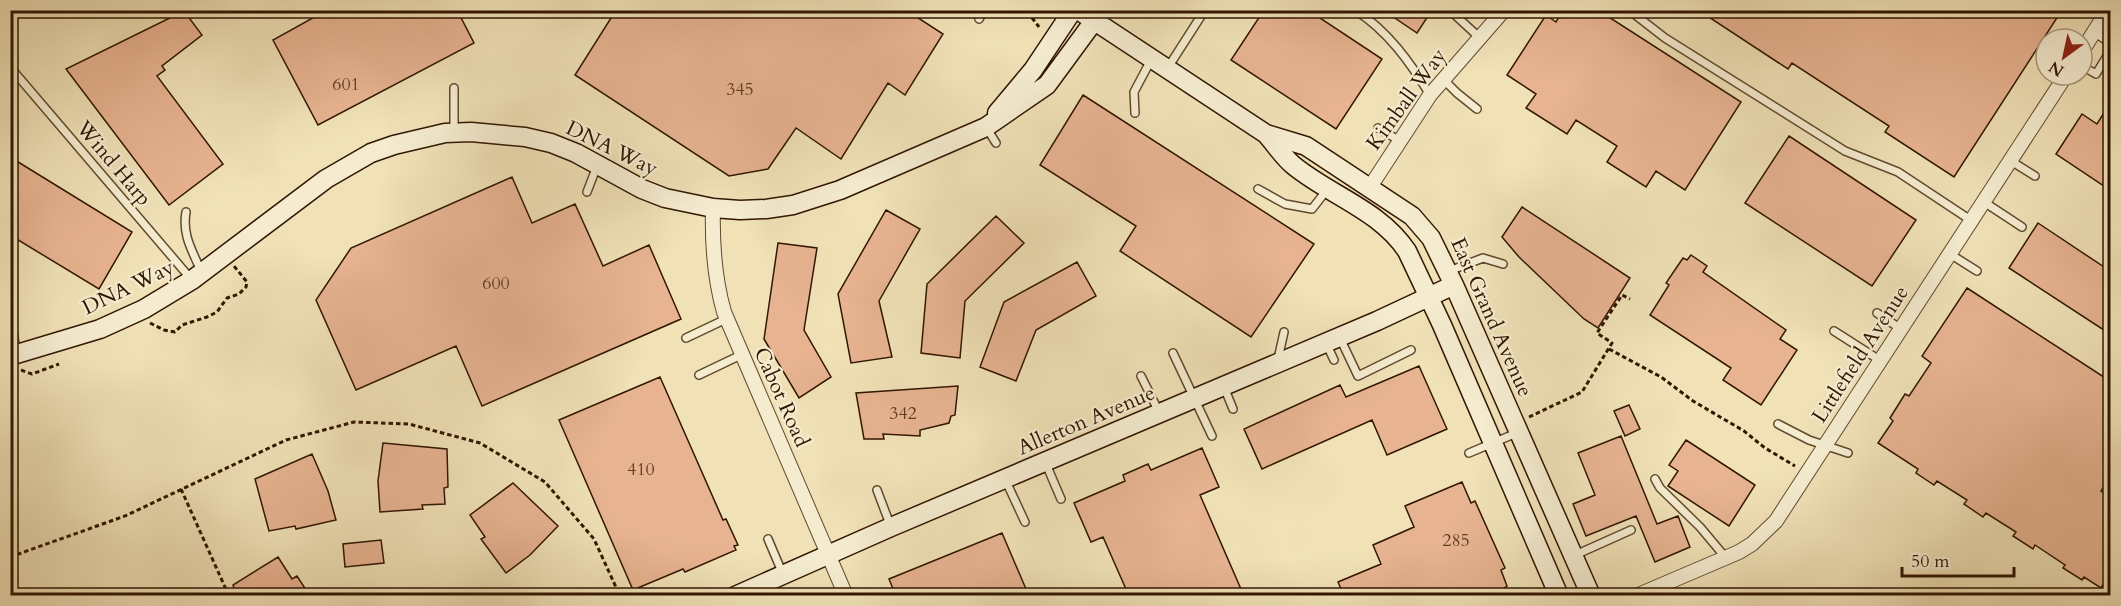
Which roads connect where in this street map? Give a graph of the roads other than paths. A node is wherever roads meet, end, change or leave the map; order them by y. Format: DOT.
graph roads {
  1 [pos="11,10"];
  2 [pos="984,10"];
  3 [pos="1073,10"];
  4 [pos="1078,10"];
  5 [pos="1354,10"];
  6 [pos="1504,10"];
  7 [pos="1629,10"];
  8 [pos="2108,10"];
  9 [pos="1455,15"];
  10 [pos="10,16"];
  11 [pos="1201,16"];
  12 [pos="979,19"];
  13 [pos="1094,21"];
  14 [pos="2094,32"];
  15 [pos="1480,38"];
  16 [pos="2110,43"];
  17 [pos="2110,51"];
  18 [pos="1160,64"];
  19 [pos="10,67"];
  20 [pos="2094,73"];
  21 [pos="1443,79"];
  22 [pos="2058,87"];
  23 [pos="454,88"];
  24 [pos="1430,95"];
  25 [pos="1477,109"];
  26 [pos="1135,113"];
  27 [pos="986,127"];
  28 [pos="1378,128"];
  29 [pos="454,133"];
  30 [pos="1266,134"];
  31 [pos="1400,141"];
  32 [pos="996,142"];
  33 [pos="2011,160"];
  34 [pos="598,164"];
  35 [pos="2035,176"];
  36 [pos="1328,188"];
  37 [pos="1370,188"];
  38 [pos="1258,189"];
  39 [pos="587,192"];
  40 [pos="1984,202"];
  41 [pos="713,208"];
  42 [pos="186,212"];
  43 [pos="1972,221"];
  44 [pos="2022,227"];
  45 [pos="1950,254"];
  46 [pos="1503,264"];
  47 [pos="1977,271"];
  48 [pos="197,277"];
  49 [pos="1451,279"];
  50 [pos="1428,297"];
  51 [pos="10,306"];
  52 [pos="1877,313"];
  53 [pos="726,319"];
  54 [pos="1901,329"];
  55 [pos="1284,332"];
  56 [pos="1834,332"];
  57 [pos="686,338"];
  58 [pos="1332,339"];
  59 [pos="1411,350"];
  60 [pos="1173,353"];
  61 [pos="741,355"];
  62 [pos="1334,360"];
  63 [pos="15,361"];
  64 [pos="1881,361"];
  65 [pos="1278,362"];
  66 [pos="699,375"];
  67 [pos="1141,376"];
  68 [pos="1223,385"];
  69 [pos="1195,397"];
  70 [pos="1233,409"];
  71 [pos="1159,412"];
  72 [pos="1778,424"];
  73 [pos="1517,428"];
  74 [pos="1212,436"];
  75 [pos="1493,443"];
  76 [pos="1826,446"];
  77 [pos="1469,453"];
  78 [pos="1848,453"];
  79 [pos="1045,462"];
  80 [pos="1656,478"];
  81 [pos="1005,479"];
  82 [pos="877,490"];
  83 [pos="1061,499"];
  84 [pos="1025,522"];
  85 [pos="891,527"];
  86 [pos="1631,530"];
  87 [pos="768,539"];
  88 [pos="828,555"];
  89 [pos="1573,556"];
  90 [pos="1726,558"];
  91 [pos="774,581"];
  92 [pos="735,596"];
  93 [pos="846,596"];
  94 [pos="1559,596"];
  95 [pos="1591,596"];
  96 [pos="1636,596"];
  1 -- 10 [label="lane"];
  2 -- 12 [label="lane"];
  3 -- 27 [label="main road, DNA Way"];
  4 -- 13 [label="main road, East Grand Avenue"];
  5 -- 24 [label="lane"];
  6 -- 15 [label="street, Kimball Way"];
  7 -- 43 [label="lane"];
  8 -- 14 [label="street"];
  9 -- 15 [label="lane"];
  11 -- 18 [label="lane"];
  13 -- 18 [label="main road, East Grand Avenue"];
  13 -- 27 [label="main road, DNA Way"];
  14 -- 16 [label="lane"];
  15 -- 21 [label="street, Kimball Way"];
  17 -- 20 [label="lane"];
  18 -- 26 [label="lane"];
  18 -- 30 [label="main road, East Grand Avenue"];
  19 -- 48 [label="lane, Wind Harp"];
  21 -- 24 [label="street, Kimball Way"];
  21 -- 25 [label="lane"];
  22 -- 33 [label="street, Littlefield Avenue"];
  23 -- 29 [label="lane"];
  24 -- 31 [label="street, Kimball Way"];
  27 -- 32 [label="lane"];
  27 -- 41 [label="main road, DNA Way"];
  28 -- 31 [label="lane"];
  29 -- 34 [label="main road, DNA Way"];
  29 -- 48 [label="main road, DNA Way"];
  30 -- 36 [label="main road, East Grand Avenue"];
  30 -- 37 [label="main road, East Grand Avenue"];
  31 -- 37 [label="street, Kimball Way"];
  33 -- 35 [label="lane"];
  33 -- 40 [label="street, Littlefield Avenue"];
  34 -- 39 [label="lane"];
  34 -- 41 [label="main road, DNA Way"];
  36 -- 38 [label="lane"];
  36 -- 50 [label="main road, East Grand Avenue"];
  37 -- 49 [label="main road, East Grand Avenue"];
  40 -- 43 [label="street, Littlefield Avenue"];
  40 -- 44 [label="lane"];
  41 -- 53 [label="street, Cabot Road"];
  42 -- 48 [label="lane"];
  43 -- 45 [label="street, Littlefield Avenue"];
  45 -- 47 [label="lane"];
  45 -- 54 [label="street, Littlefield Avenue"];
  46 -- 49 [label="lane"];
  48 -- 63 [label="main road, DNA Way"];
  49 -- 50 [label="main road, Allerton Avenue"];
  49 -- 73 [label="main road, East Grand Avenue"];
  50 -- 58 [label="main road, Allerton Avenue"];
  50 -- 75 [label="main road, East Grand Avenue"];
  51 -- 63 [label="lane"];
  52 -- 54 [label="lane"];
  53 -- 57 [label="lane"];
  53 -- 61 [label="street, Cabot Road"];
  54 -- 64 [label="street, Littlefield Avenue"];
  55 -- 65 [label="lane"];
  56 -- 64 [label="lane"];
  58 -- 59 [label="lane"];
  58 -- 62 [label="lane"];
  58 -- 65 [label="main road, Allerton Avenue"];
  60 -- 69 [label="lane"];
  61 -- 66 [label="lane"];
  61 -- 88 [label="street, Cabot Road"];
  64 -- 76 [label="street, Littlefield Avenue"];
  65 -- 68 [label="main road, Allerton Avenue"];
  67 -- 71 [label="lane"];
  68 -- 69 [label="main road, Allerton Avenue"];
  68 -- 70 [label="lane"];
  69 -- 71 [label="main road, Allerton Avenue"];
  69 -- 74 [label="lane"];
  71 -- 79 [label="main road, Allerton Avenue"];
  72 -- 76 [label="lane"];
  73 -- 75 [label="lane"];
  73 -- 89 [label="main road, East Grand Avenue"];
  75 -- 77 [label="lane"];
  75 -- 94 [label="main road, East Grand Avenue"];
  76 -- 78 [label="lane"];
  76 -- 90 [label="street, Littlefield Avenue"];
  79 -- 81 [label="main road, Allerton Avenue"];
  79 -- 83 [label="lane"];
  80 -- 90 [label="lane"];
  81 -- 84 [label="lane"];
  81 -- 85 [label="main road, Allerton Avenue"];
  82 -- 85 [label="lane"];
  85 -- 88 [label="main road, Allerton Avenue"];
  86 -- 89 [label="lane"];
  87 -- 91 [label="lane"];
  88 -- 91 [label="main road, Allerton Avenue"];
  88 -- 93 [label="street, Cabot Road"];
  89 -- 95 [label="main road, East Grand Avenue"];
  90 -- 96 [label="street, Littlefield Avenue"];
  91 -- 92 [label="main road, Allerton Avenue"];
}
